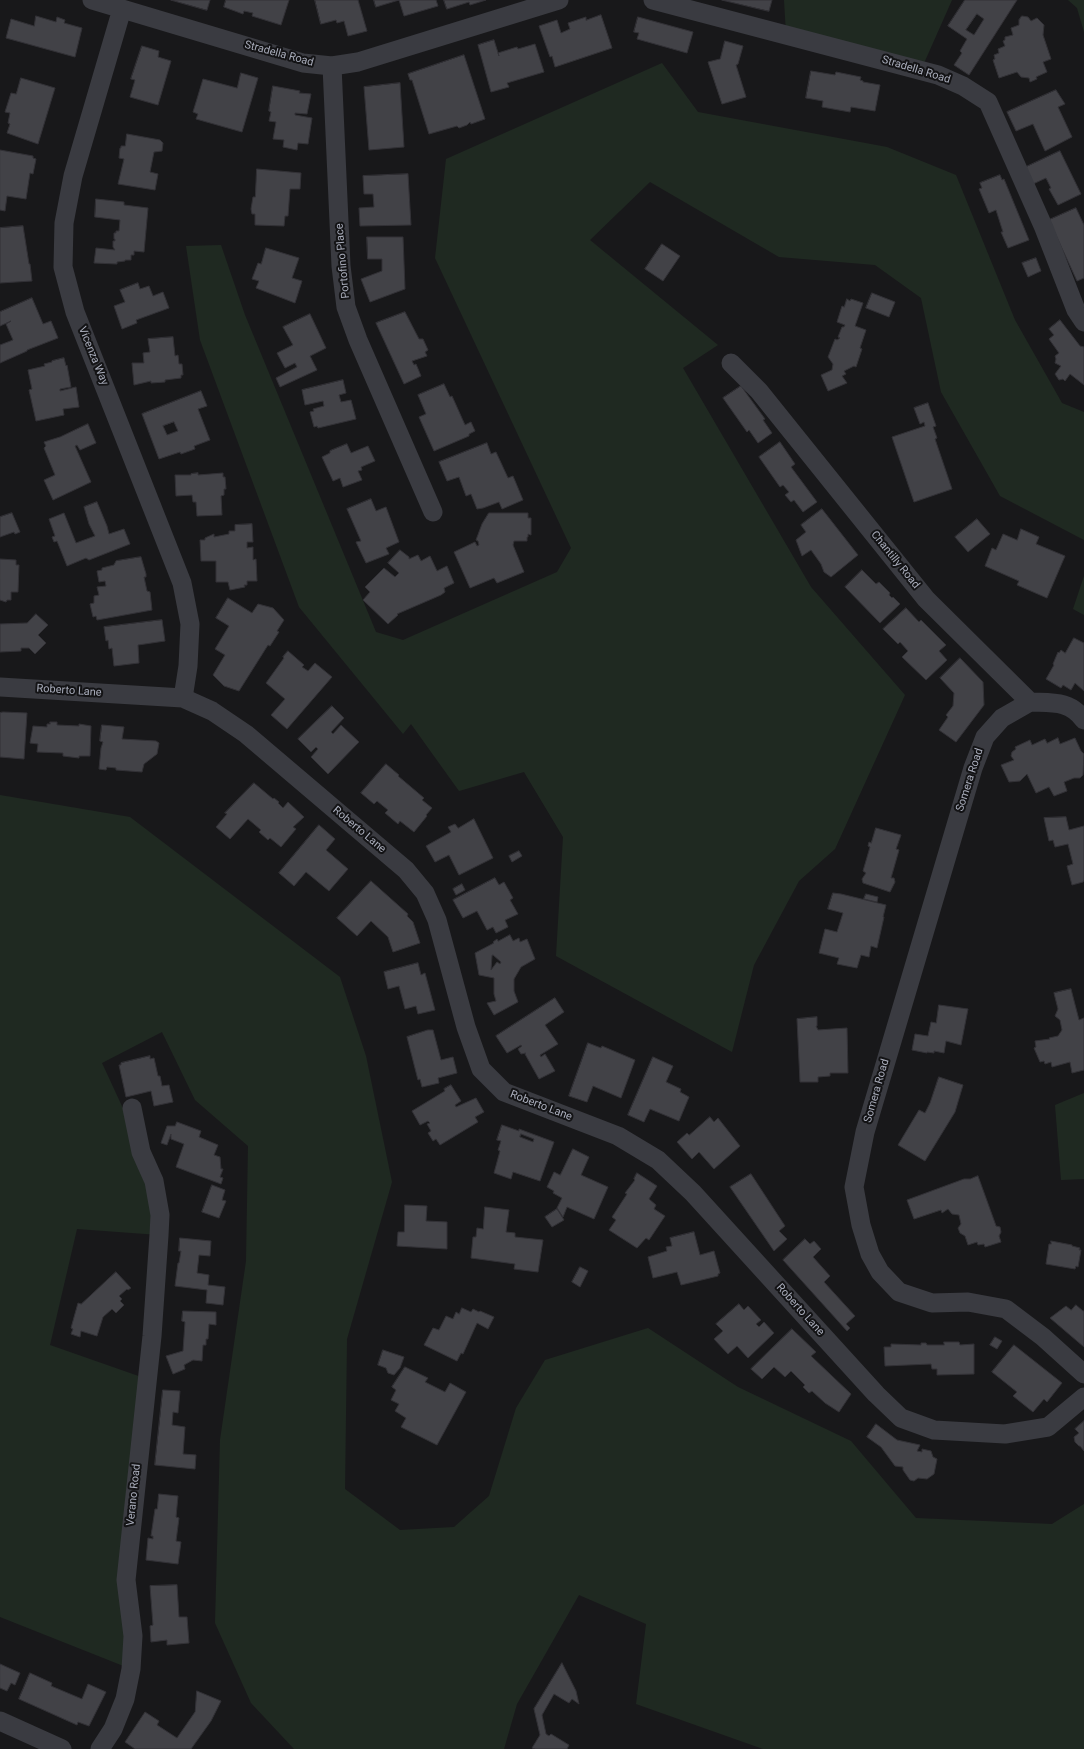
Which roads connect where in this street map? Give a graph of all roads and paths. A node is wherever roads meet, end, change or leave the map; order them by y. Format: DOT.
graph roads {
  1 [pos="92,0"];
  2 [pos="559,0"];
  3 [pos="653,0"];
  4 [pos="122,9"];
  5 [pos="332,66"];
  6 [pos="1084,322"];
  7 [pos="731,363"];
  8 [pos="432,512"];
  9 [pos="0,687"];
  10 [pos="183,698"];
  11 [pos="1030,702"];
  12 [pos="1084,720"];
  13 [pos="132,1108"];
  14 [pos="1084,1374"];
  15 [pos="1084,1396"];
  16 [pos="0,1721"];
  17 [pos="62,1749"];
  18 [pos="100,1749"];
  1 -- 4 [label="street, Stradella Road"];
  2 -- 5 [label="street, Stradella Road"];
  3 -- 6 [label="street, Stradella Road"];
  4 -- 5 [label="street, Stradella Road"];
  4 -- 10 [label="street, Vicenza Way"];
  5 -- 8 [label="street, Portofino Place"];
  7 -- 11 [label="street, Chantilly Road"];
  9 -- 10 [label="street, Roberto Lane"];
  10 -- 15 [label="street, Roberto Lane"];
  11 -- 12 [label="street"];
  11 -- 14 [label="street, Somera Road"];
  13 -- 18 [label="street, Verano Road"];
  16 -- 17 [label="street"];
}
